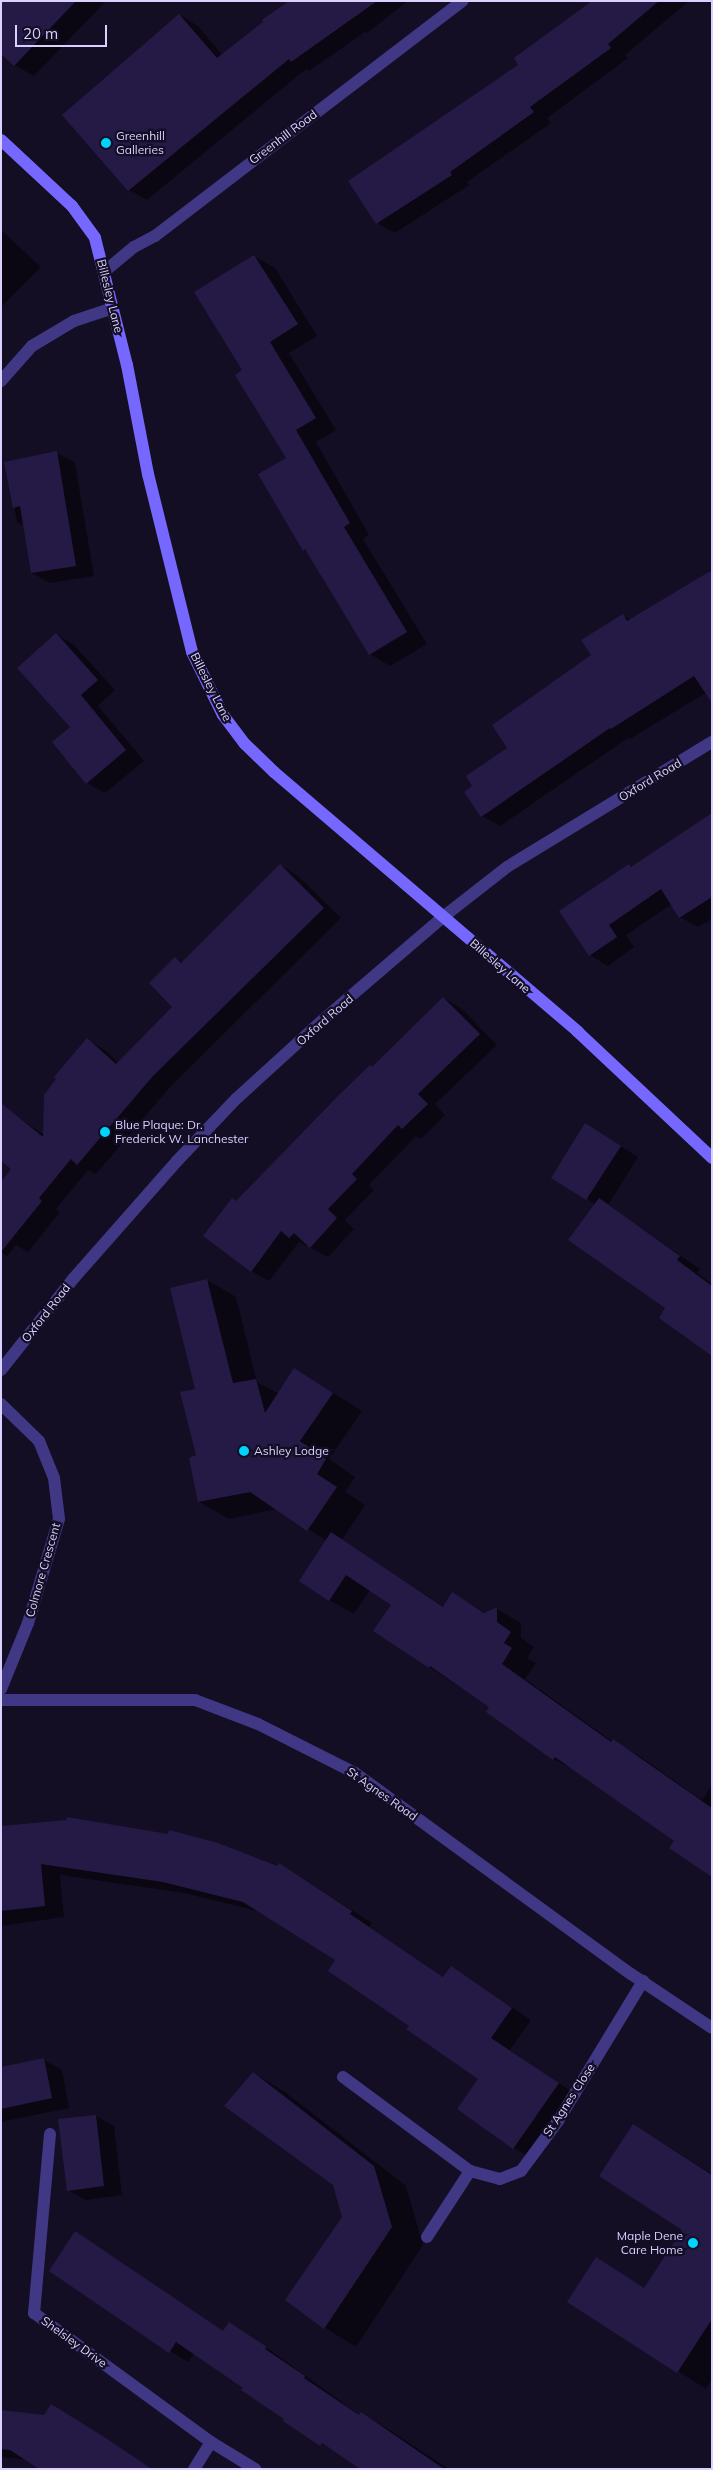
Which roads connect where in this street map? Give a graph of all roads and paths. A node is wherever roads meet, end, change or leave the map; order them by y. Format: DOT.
graph roads {
  1 [pos="462,1"];
  2 [pos="1,140"];
  3 [pos="104,272"];
  4 [pos="113,308"];
  5 [pos="1,382"];
  6 [pos="712,742"];
  7 [pos="443,917"];
  8 [pos="712,1158"];
  9 [pos="1,1370"];
  10 [pos="1,1404"];
  11 [pos="1,1689"];
  12 [pos="1,1700"];
  13 [pos="643,1981"];
  14 [pos="712,2028"];
  15 [pos="342,2077"];
  16 [pos="50,2134"];
  17 [pos="470,2171"];
  18 [pos="427,2237"];
  19 [pos="211,2442"];
  20 [pos="194,2469"];
  21 [pos="255,2469"];
  1 -- 3 [label="street, Greenhill Road"];
  2 -- 3 [label="street, Billesley Lane"];
  3 -- 4 [label="street, Billesley Lane"];
  4 -- 5 [label="street"];
  4 -- 7 [label="street, Billesley Lane"];
  6 -- 7 [label="street, Oxford Road"];
  7 -- 8 [label="street, Billesley Lane"];
  7 -- 9 [label="street, Oxford Road"];
  10 -- 11 [label="street, Colmore Crescent"];
  12 -- 13 [label="street, St Agnes Road"];
  13 -- 14 [label="street, St Agnes Road"];
  13 -- 17 [label="street, St Agnes Close"];
  15 -- 17 [label="street, St Agnes Close"];
  16 -- 19 [label="street, Shelsley Drive"];
  17 -- 18 [label="street"];
  19 -- 20 [label="street"];
  19 -- 21 [label="street, Shelsley Drive"];
}
